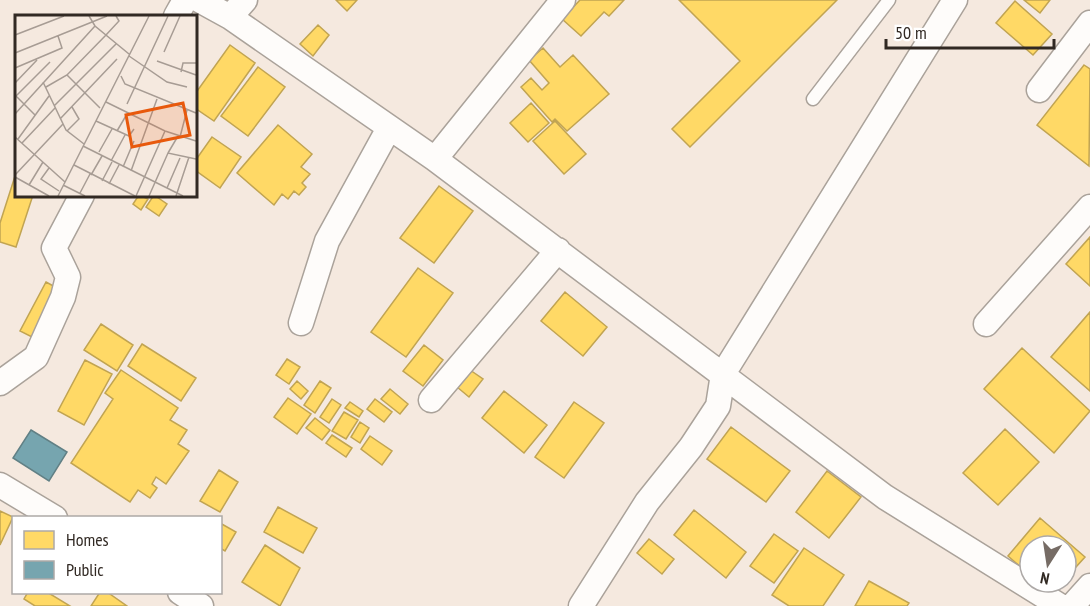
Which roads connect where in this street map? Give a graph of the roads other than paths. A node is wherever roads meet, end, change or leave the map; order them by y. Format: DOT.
graph roads {
  1 [pos="185,0"];
  2 [pos="199,0"];
  3 [pos="563,0"];
  4 [pos="889,0"];
  5 [pos="955,0"];
  6 [pos="238,9"];
  7 [pos="177,15"];
  8 [pos="1090,23"];
  9 [pos="1039,90"];
  10 [pos="813,99"];
  11 [pos="389,128"];
  12 [pos="435,159"];
  13 [pos="81,196"];
  14 [pos="1090,207"];
  15 [pos="558,250"];
  16 [pos="301,323"];
  17 [pos="986,324"];
  18 [pos="723,374"];
  19 [pos="0,383"];
  20 [pos="431,400"];
  21 [pos="0,485"];
  22 [pos="52,516"];
  23 [pos="1090,586"];
  24 [pos="183,594"];
  25 [pos="201,606"];
  26 [pos="580,606"];
  27 [pos="1060,606"];
  28 [pos="1072,606"];
  1 -- 7 [label="street"];
  2 -- 6 [label="street"];
  3 -- 12 [label="street"];
  4 -- 10 [label="lane"];
  5 -- 18 [label="street"];
  6 -- 11 [label="street"];
  8 -- 9 [label="street"];
  11 -- 12 [label="street"];
  11 -- 16 [label="street"];
  12 -- 15 [label="street"];
  13 -- 19 [label="street"];
  14 -- 17 [label="street"];
  15 -- 18 [label="street"];
  15 -- 20 [label="street"];
  18 -- 26 [label="street"];
  18 -- 27 [label="street"];
  21 -- 22 [label="street"];
  23 -- 28 [label="street"];
  24 -- 25 [label="street"];
}
